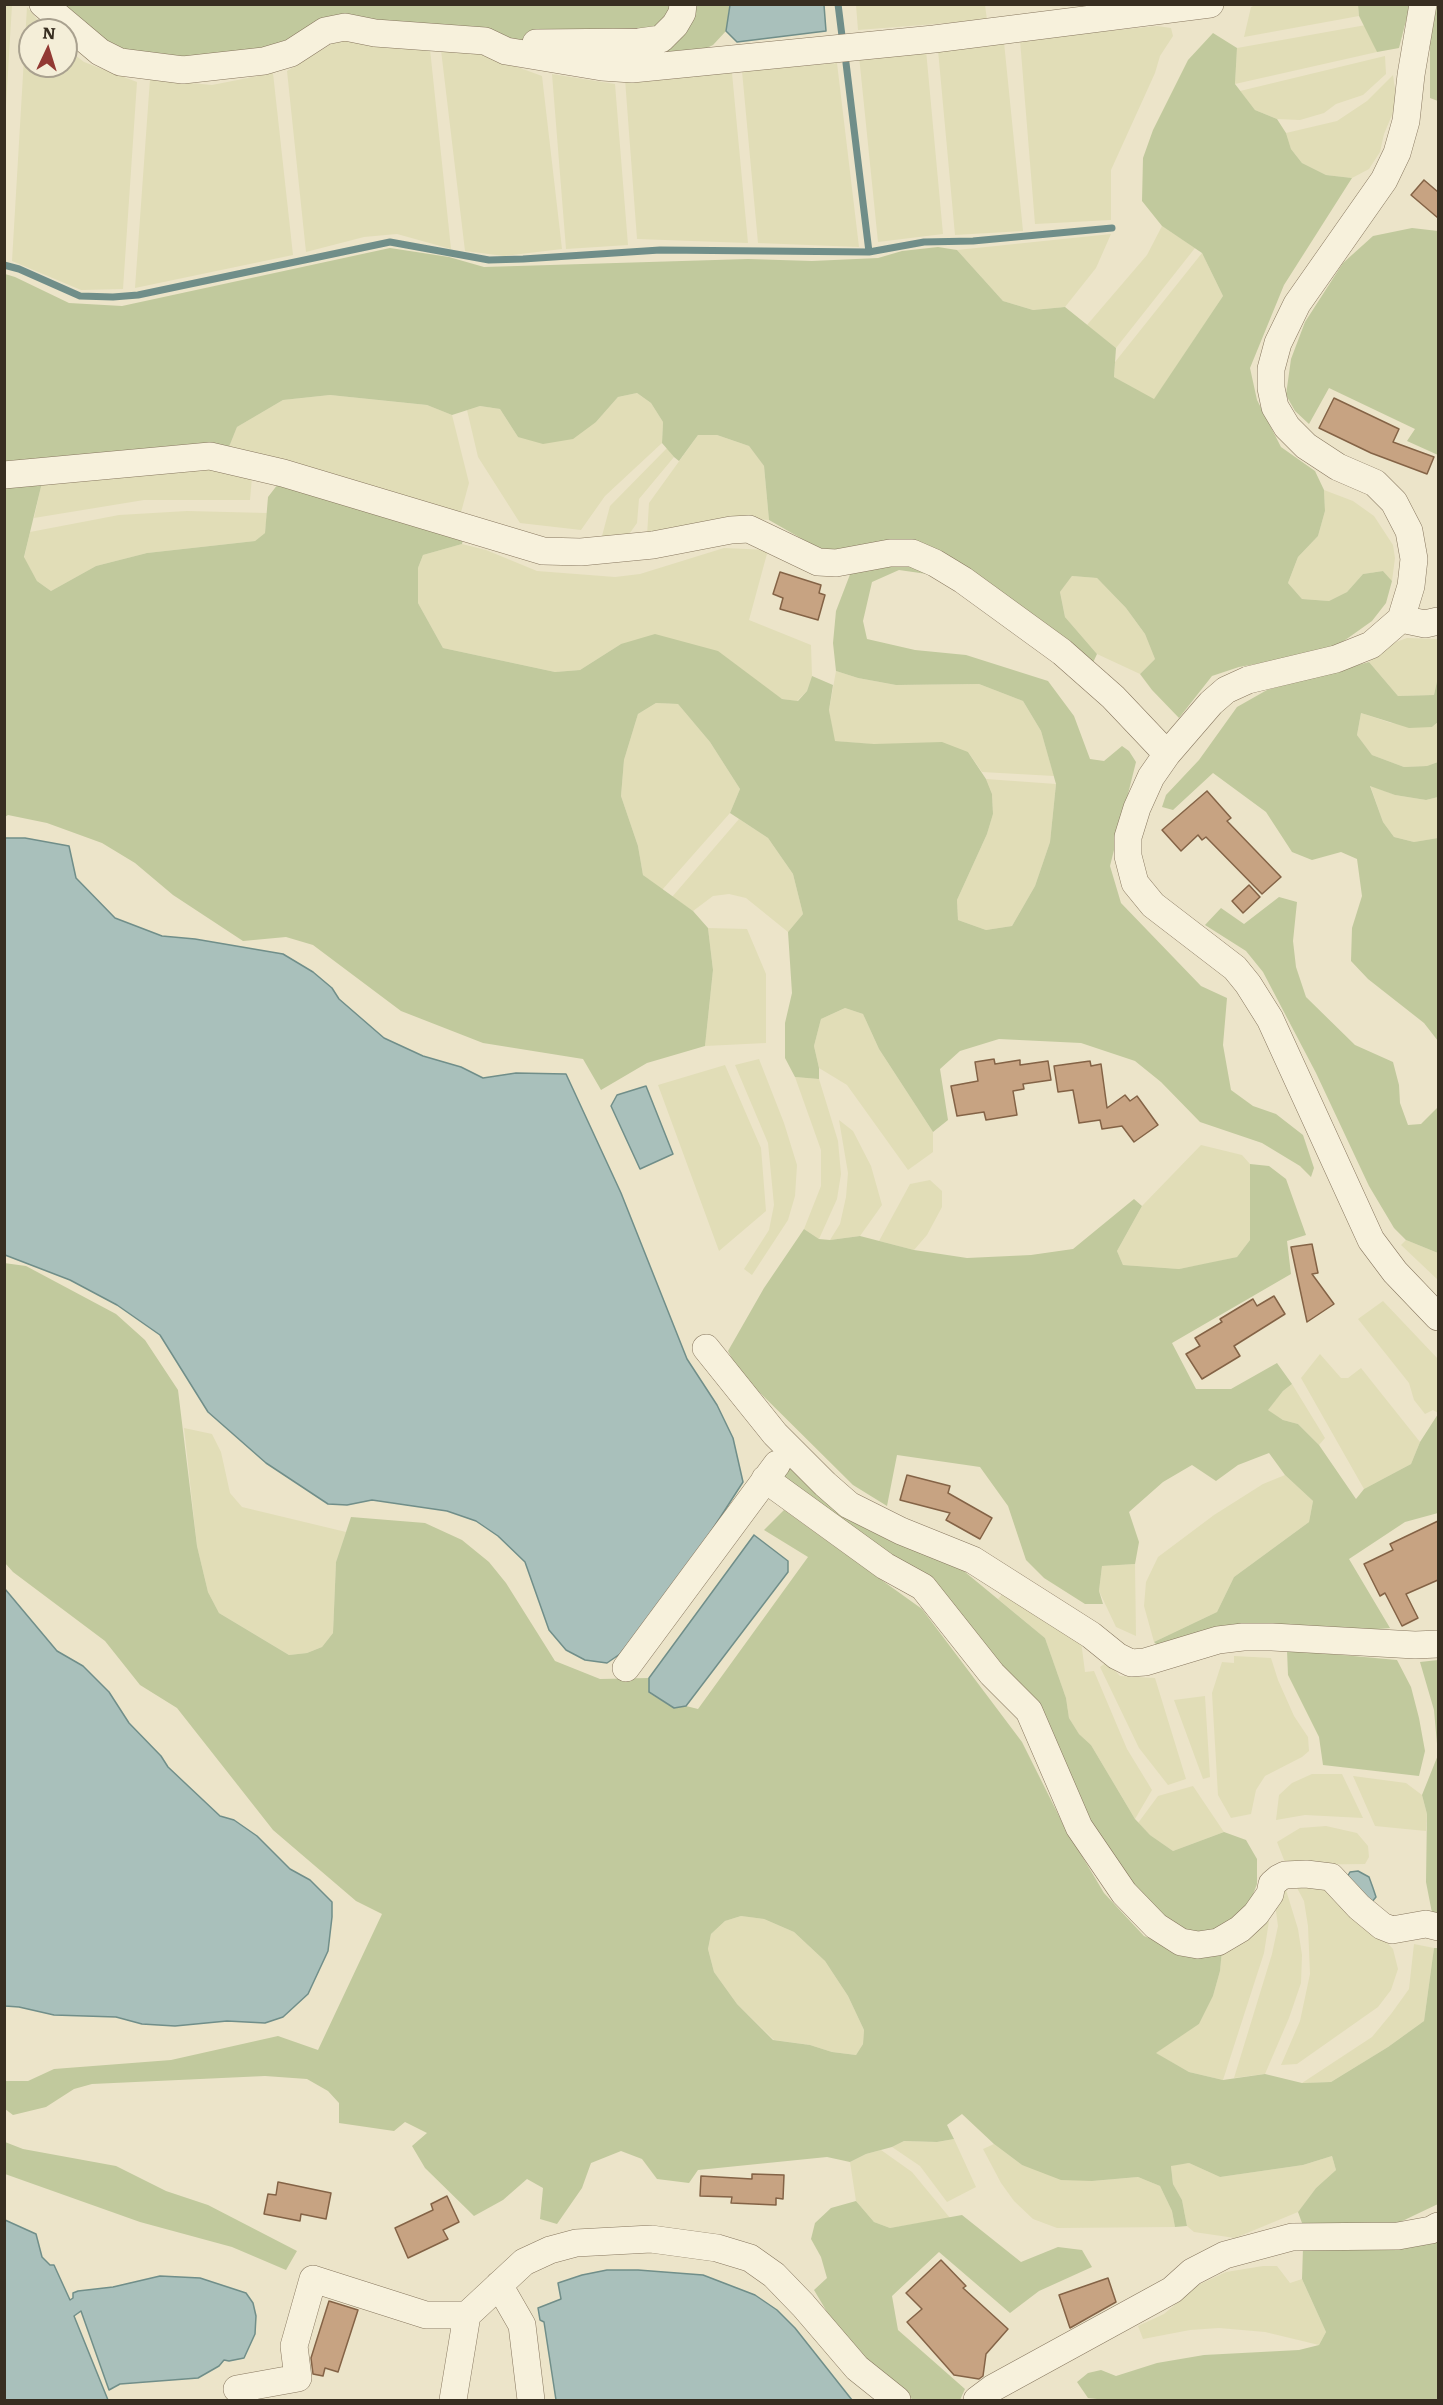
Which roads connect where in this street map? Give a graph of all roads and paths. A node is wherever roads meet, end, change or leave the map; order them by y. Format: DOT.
graph roads {
  1 [pos="43,4"];
  2 [pos="683,4"];
  3 [pos="1210,4"];
  4 [pos="1423,4"];
  5 [pos="506,51"];
  6 [pos="4,475"];
  7 [pos="1401,619"];
  8 [pos="1438,621"];
  9 [pos="1167,754"];
  10 [pos="1438,1317"];
  11 [pos="706,1348"];
  12 [pos="789,1448"];
  13 [pos="765,1479"];
  14 [pos="1438,1644"];
  15 [pos="626,1668"];
  16 [pos="1438,1927"];
  17 [pos="1438,2226"];
  18 [pos="499,2285"];
  19 [pos="467,2315"];
  20 [pos="237,2389"];
  21 [pos="453,2400"];
  22 [pos="531,2400"];
  23 [pos="897,2400"];
  24 [pos="977,2400"];
  1 -- 5 [label="street"];
  2 -- 5 [label="street"];
  3 -- 5 [label="street"];
  4 -- 7 [label="street"];
  6 -- 9 [label="street"];
  7 -- 8 [label="street"];
  7 -- 9 [label="street"];
  9 -- 10 [label="street"];
  11 -- 12 [label="street"];
  12 -- 13 [label="street"];
  12 -- 14 [label="street"];
  13 -- 15 [label="street"];
  13 -- 16 [label="street"];
  17 -- 24 [label="street"];
  18 -- 19 [label="street"];
  18 -- 22 [label="street"];
  18 -- 23 [label="street"];
  19 -- 20 [label="street"];
  19 -- 21 [label="street"];
}
